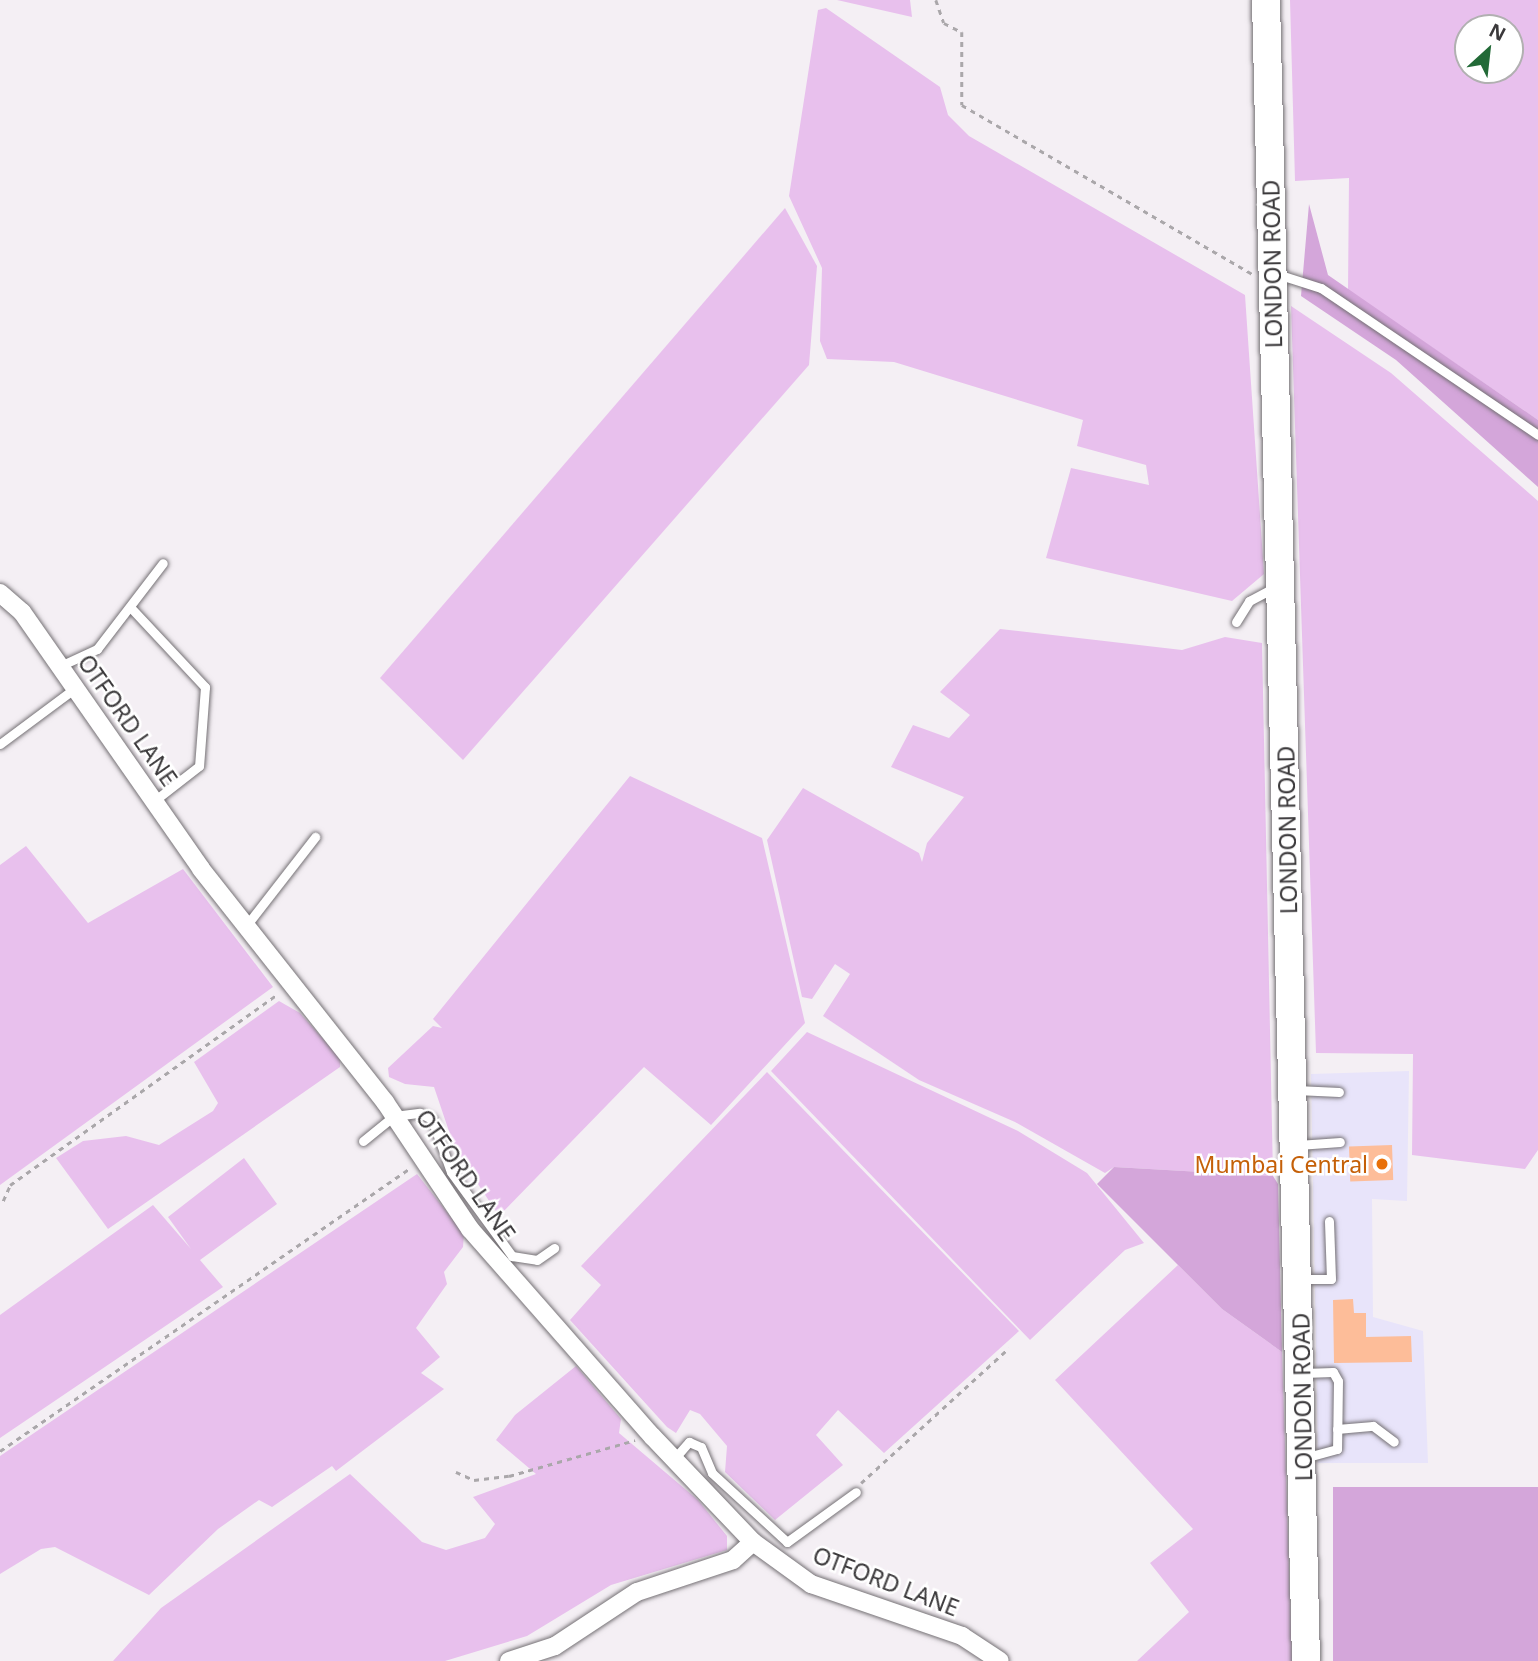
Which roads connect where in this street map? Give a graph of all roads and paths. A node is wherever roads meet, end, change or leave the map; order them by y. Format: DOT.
graph roads {
  1 [pos="936,0"];
  2 [pos="1266,0"];
  3 [pos="1272,274"];
  4 [pos="1538,435"];
  5 [pos="163,563"];
  6 [pos="1281,585"];
  7 [pos="3,597"];
  8 [pos="132,609"];
  9 [pos="1236,622"];
  10 [pos="60,666"];
  11 [pos="75,688"];
  12 [pos="0,744"];
  13 [pos="154,801"];
  14 [pos="315,837"];
  15 [pos="246,926"];
  16 [pos="292,984"];
  17 [pos="1294,1090"];
  18 [pos="1339,1092"];
  19 [pos="394,1116"];
  20 [pos="363,1141"];
  21 [pos="1340,1142"];
  22 [pos="1296,1145"];
  23 [pos="424,1158"];
  24 [pos="3,1201"];
  25 [pos="1329,1222"];
  26 [pos="554,1248"];
  27 [pos="1299,1279"];
  28 [pos="1009,1348"];
  29 [pos="1301,1373"];
  30 [pos="1337,1429"];
  31 [pos="652,1436"];
  32 [pos="1394,1442"];
  33 [pos="0,1451"];
  34 [pos="1303,1458"];
  35 [pos="674,1459"];
  36 [pos="456,1472"];
  37 [pos="856,1492"];
  38 [pos="753,1542"];
  39 [pos="509,1661"];
  40 [pos="1000,1661"];
  41 [pos="1306,1661"];
  1 -- 3 [label="path"];
  2 -- 3 [label="main road, LONDON ROAD"];
  3 -- 4 [label="lane"];
  3 -- 6 [label="main road, LONDON ROAD"];
  5 -- 8 [label="lane"];
  6 -- 9 [label="lane"];
  6 -- 17 [label="main road, LONDON ROAD"];
  7 -- 10 [label="street, OTFORD LANE"];
  8 -- 10 [label="lane"];
  8 -- 13 [label="lane"];
  10 -- 11 [label="street, OTFORD LANE"];
  11 -- 12 [label="lane"];
  11 -- 13 [label="street, OTFORD LANE"];
  13 -- 15 [label="street, OTFORD LANE"];
  14 -- 15 [label="lane"];
  15 -- 16 [label="street, OTFORD LANE"];
  16 -- 19 [label="street, OTFORD LANE"];
  16 -- 24 [label="path"];
  17 -- 18 [label="lane"];
  17 -- 22 [label="main road, LONDON ROAD"];
  19 -- 20 [label="lane"];
  19 -- 23 [label="street, OTFORD LANE"];
  19 -- 26 [label="lane"];
  21 -- 22 [label="lane"];
  22 -- 27 [label="main road, LONDON ROAD"];
  23 -- 31 [label="street, OTFORD LANE"];
  23 -- 33 [label="path"];
  25 -- 27 [label="lane"];
  27 -- 29 [label="main road, LONDON ROAD"];
  28 -- 37 [label="path"];
  29 -- 30 [label="lane"];
  29 -- 34 [label="main road, LONDON ROAD"];
  30 -- 32 [label="lane"];
  30 -- 34 [label="lane"];
  31 -- 35 [label="street, OTFORD LANE"];
  31 -- 36 [label="path"];
  34 -- 41 [label="main road, LONDON ROAD"];
  35 -- 37 [label="lane"];
  35 -- 38 [label="street, OTFORD LANE"];
  38 -- 39 [label="street"];
  38 -- 40 [label="street, OTFORD LANE"];
}
